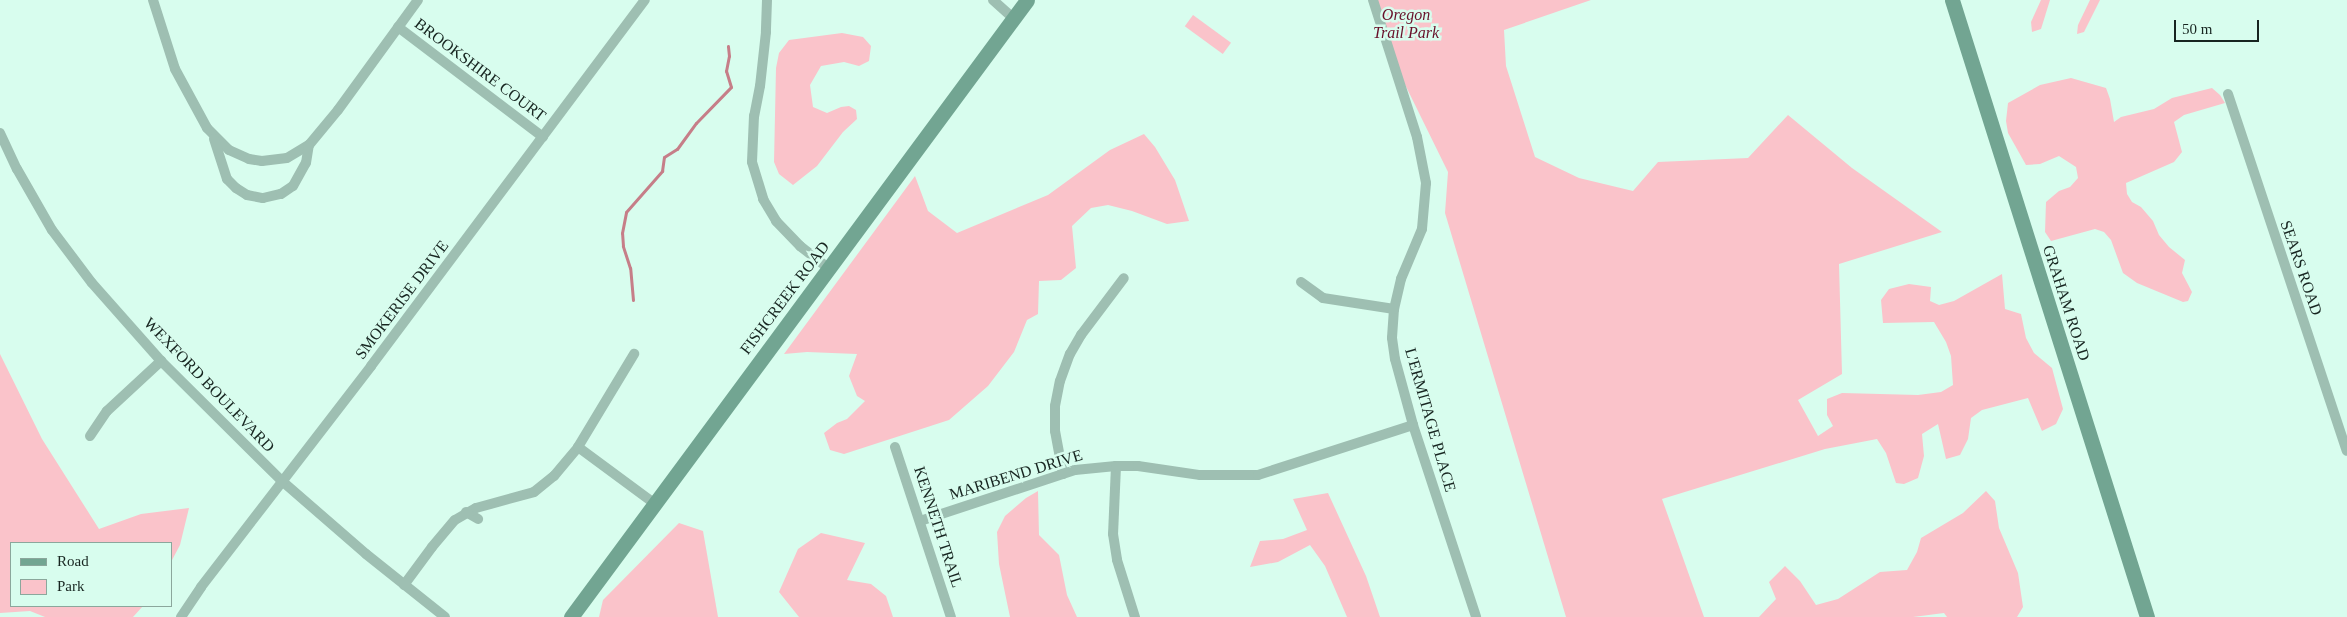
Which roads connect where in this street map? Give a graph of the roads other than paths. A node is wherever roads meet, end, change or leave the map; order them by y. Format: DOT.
graph roads {
  1 [pos="152,0"];
  2 [pos="418,0"];
  3 [pos="645,0"];
  4 [pos="767,0"];
  5 [pos="993,0"];
  6 [pos="1027,0"];
  7 [pos="1373,0"];
  8 [pos="1952,0"];
  9 [pos="1013,18"];
  10 [pos="398,27"];
  11 [pos="2228,94"];
  12 [pos="0,133"];
  13 [pos="213,136"];
  14 [pos="543,137"];
  15 [pos="309,145"];
  16 [pos="829,269"];
  17 [pos="1124,278"];
  18 [pos="1300,282"];
  19 [pos="1394,309"];
  20 [pos="634,354"];
  21 [pos="162,361"];
  22 [pos="1414,425"];
  23 [pos="90,436"];
  24 [pos="578,447"];
  25 [pos="895,447"];
  26 [pos="2347,451"];
  27 [pos="1116,466"];
  28 [pos="1063,474"];
  29 [pos="282,480"];
  30 [pos="655,504"];
  31 [pos="466,512"];
  32 [pos="478,519"];
  33 [pos="920,521"];
  34 [pos="404,586"];
  35 [pos="181,617"];
  36 [pos="445,617"];
  37 [pos="571,617"];
  38 [pos="951,617"];
  39 [pos="1136,617"];
  40 [pos="1476,617"];
  41 [pos="2147,617"];
  1 -- 13 [label="street"];
  2 -- 10 [label="street"];
  3 -- 14 [label="street, SMOKERISE DRIVE"];
  4 -- 16 [label="street"];
  5 -- 9 [label="street"];
  6 -- 9 [label="main road, FISHCREEK ROAD"];
  7 -- 19 [label="street, L'ERMITAGE PLACE"];
  8 -- 41 [label="main road, GRAHAM ROAD"];
  9 -- 16 [label="main road, FISHCREEK ROAD"];
  10 -- 14 [label="street, BROOKSHIRE COURT"];
  10 -- 15 [label="street"];
  11 -- 26 [label="street, SEARS ROAD"];
  12 -- 21 [label="street, WEXFORD BOULEVARD"];
  13 -- 15 [label="street"];
  13 -- 15 [label="street"];
  14 -- 29 [label="street, SMOKERISE DRIVE"];
  16 -- 30 [label="main road, FISHCREEK ROAD"];
  17 -- 28 [label="street"];
  18 -- 19 [label="street"];
  19 -- 22 [label="street, L'ERMITAGE PLACE"];
  20 -- 24 [label="street"];
  21 -- 23 [label="street"];
  21 -- 29 [label="street, WEXFORD BOULEVARD"];
  22 -- 27 [label="street, MARIBEND DRIVE"];
  22 -- 40 [label="street, L'ERMITAGE PLACE"];
  24 -- 30 [label="street"];
  24 -- 31 [label="street"];
  25 -- 33 [label="street, KENNETH TRAIL"];
  27 -- 28 [label="street, MARIBEND DRIVE"];
  27 -- 39 [label="street"];
  28 -- 33 [label="street, MARIBEND DRIVE"];
  29 -- 34 [label="street, WEXFORD BOULEVARD"];
  29 -- 35 [label="street, SMOKERISE DRIVE"];
  30 -- 37 [label="main road, FISHCREEK ROAD"];
  31 -- 32 [label="street"];
  31 -- 34 [label="street"];
  33 -- 38 [label="street, KENNETH TRAIL"];
  34 -- 36 [label="street, WEXFORD BOULEVARD"];
}
